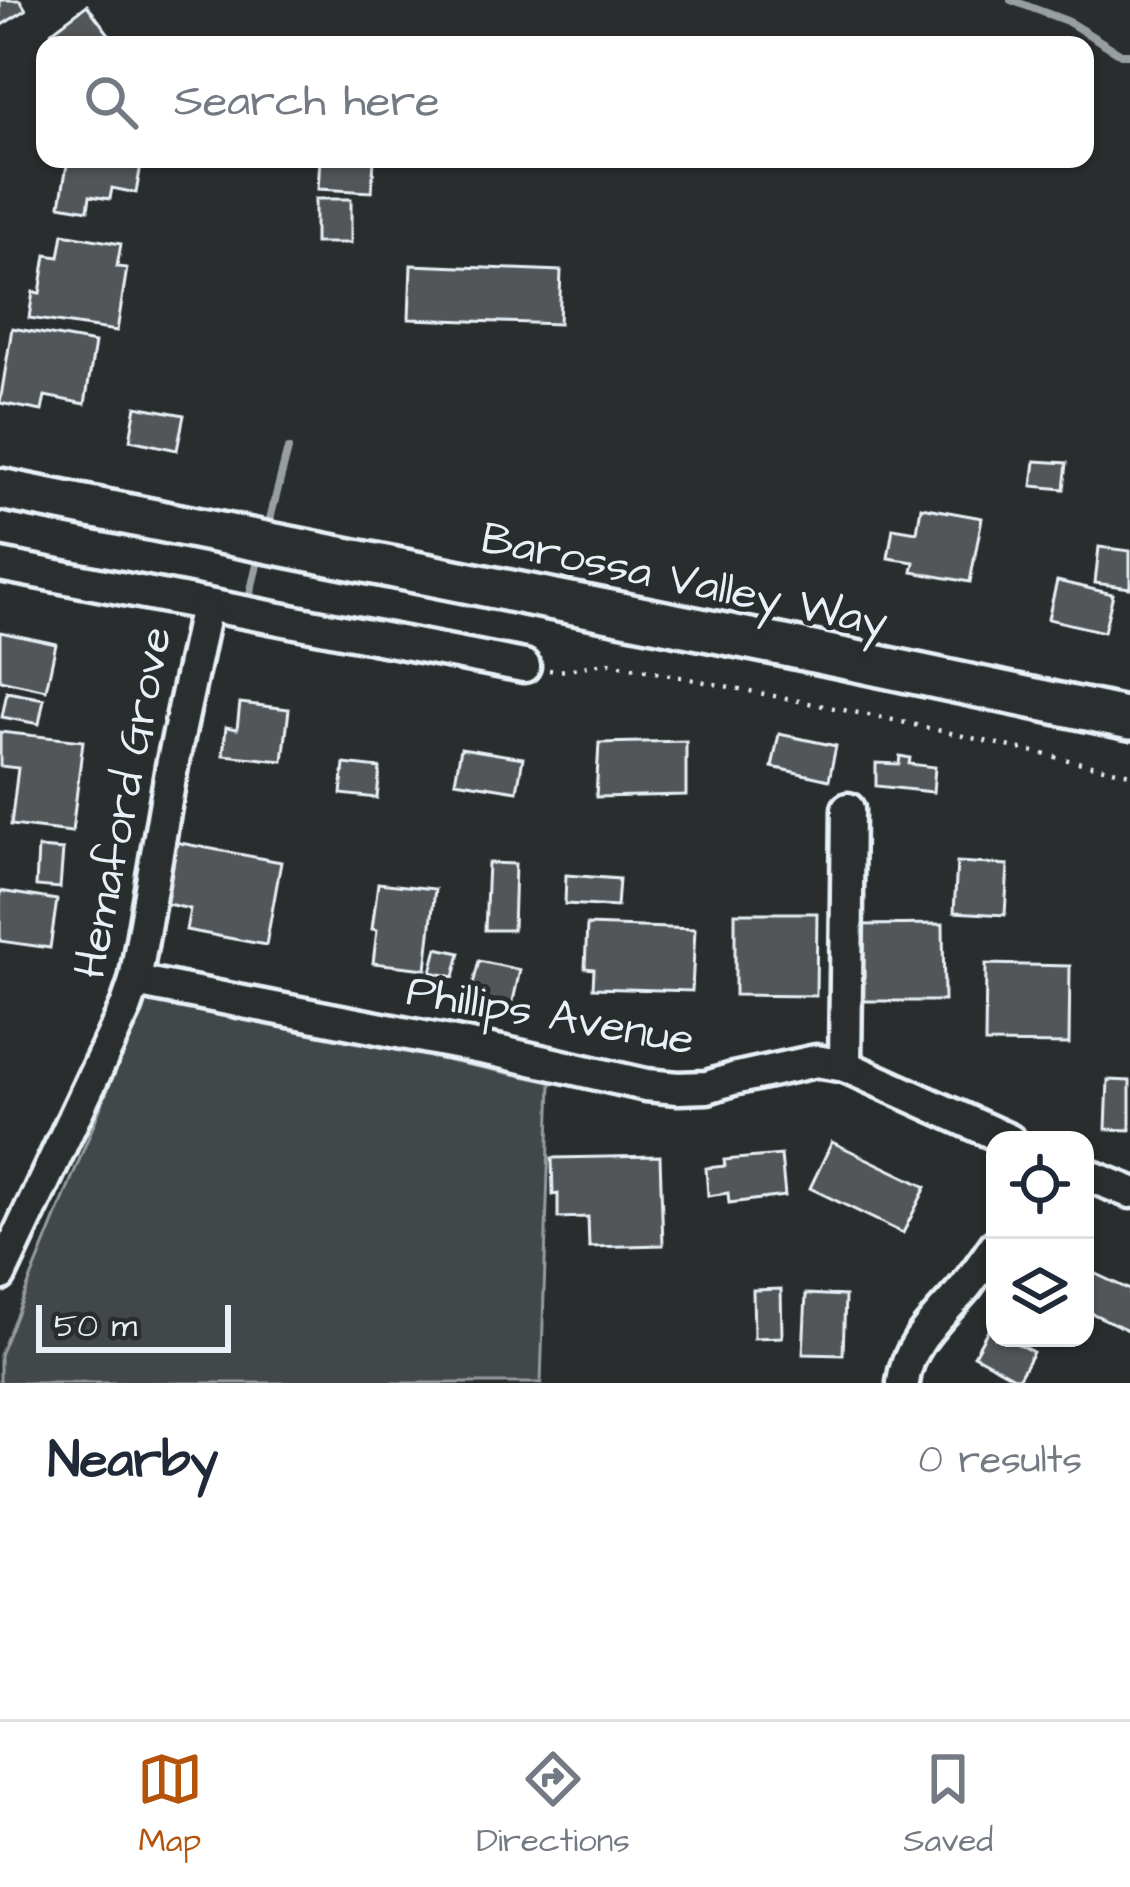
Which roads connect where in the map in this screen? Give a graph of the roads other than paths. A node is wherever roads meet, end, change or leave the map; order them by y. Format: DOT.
graph roads {
  1 [pos="0,489"];
  2 [pos="0,566"];
  3 [pos="206,606"];
  4 [pos="524,667"];
  5 [pos="1130,719"];
  6 [pos="848,809"];
  7 [pos="135,981"];
  8 [pos="845,1066"];
  9 [pos="990,1131"];
  10 [pos="1094,1178"];
  11 [pos="1130,1192"];
  12 [pos="986,1259"];
  13 [pos="0,1275"];
  14 [pos="903,1383"];
  1 -- 5 [label="main road, Barossa Valley Way"];
  2 -- 3 [label="street"];
  3 -- 4 [label="street"];
  3 -- 7 [label="street, Hemaford Grove"];
  6 -- 8 [label="street"];
  7 -- 8 [label="street, Phillips Avenue"];
  7 -- 13 [label="street, Hemaford Grove"];
  8 -- 9 [label="street, Phillips Avenue"];
  10 -- 11 [label="street"];
  12 -- 14 [label="street"];
}
